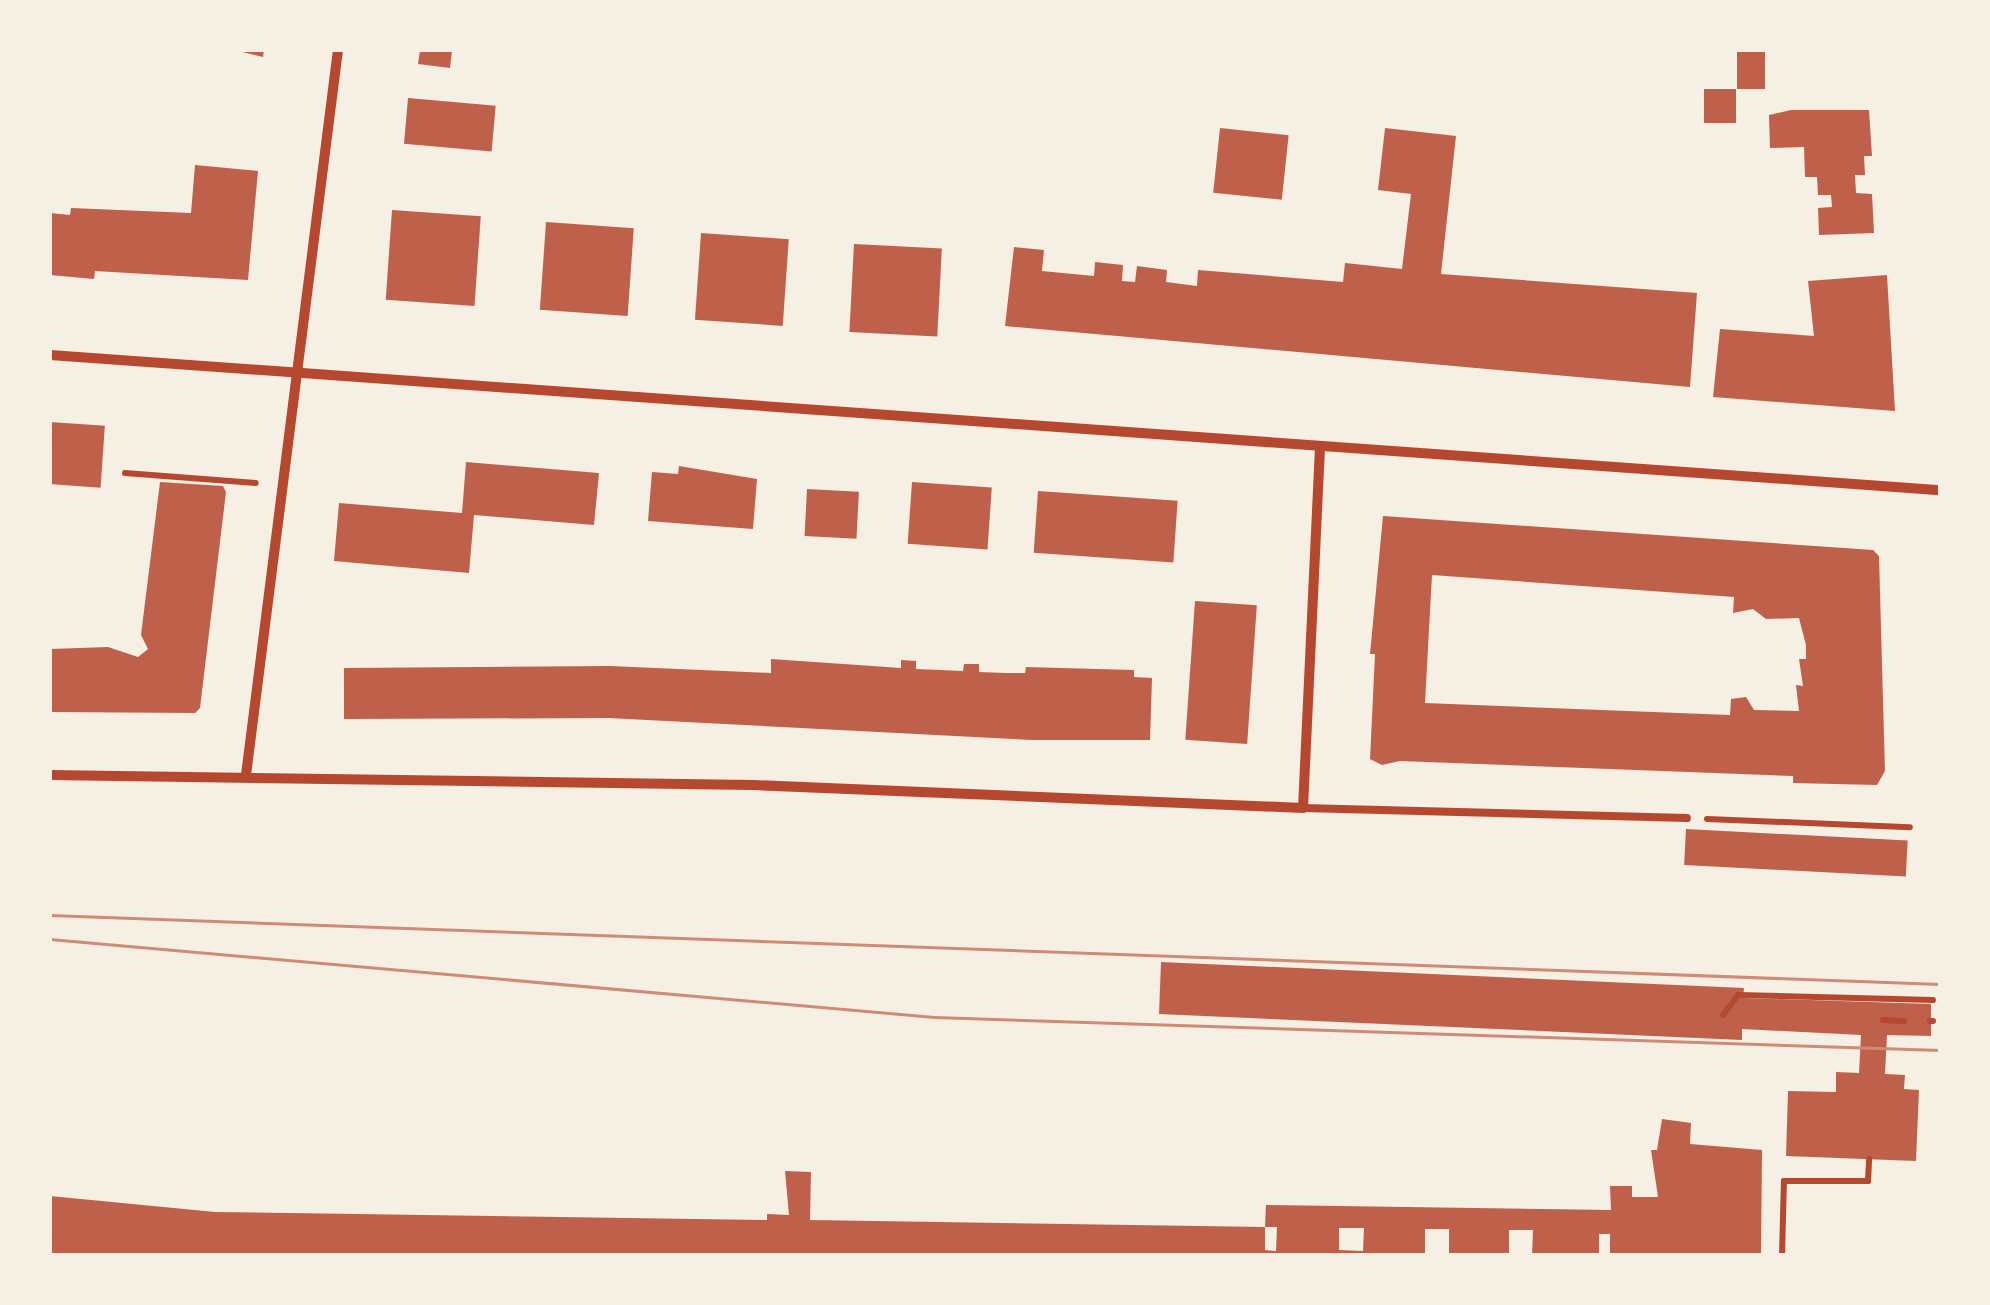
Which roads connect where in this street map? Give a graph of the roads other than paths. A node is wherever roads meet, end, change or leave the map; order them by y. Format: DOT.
graph roads {
  1 [pos="338,50"];
  2 [pos="50,354"];
  3 [pos="296,372"];
  4 [pos="1320,446"];
  5 [pos="1940,490"];
  6 [pos="50,775"];
  7 [pos="246,775"];
  8 [pos="1303,808"];
  9 [pos="1687,818"];
  1 -- 3 [label="street"];
  2 -- 3 [label="street"];
  3 -- 4 [label="street"];
  3 -- 7 [label="street"];
  4 -- 5 [label="street"];
  4 -- 8 [label="street"];
  6 -- 7 [label="street"];
  7 -- 8 [label="street"];
  8 -- 9 [label="lane"];
}
